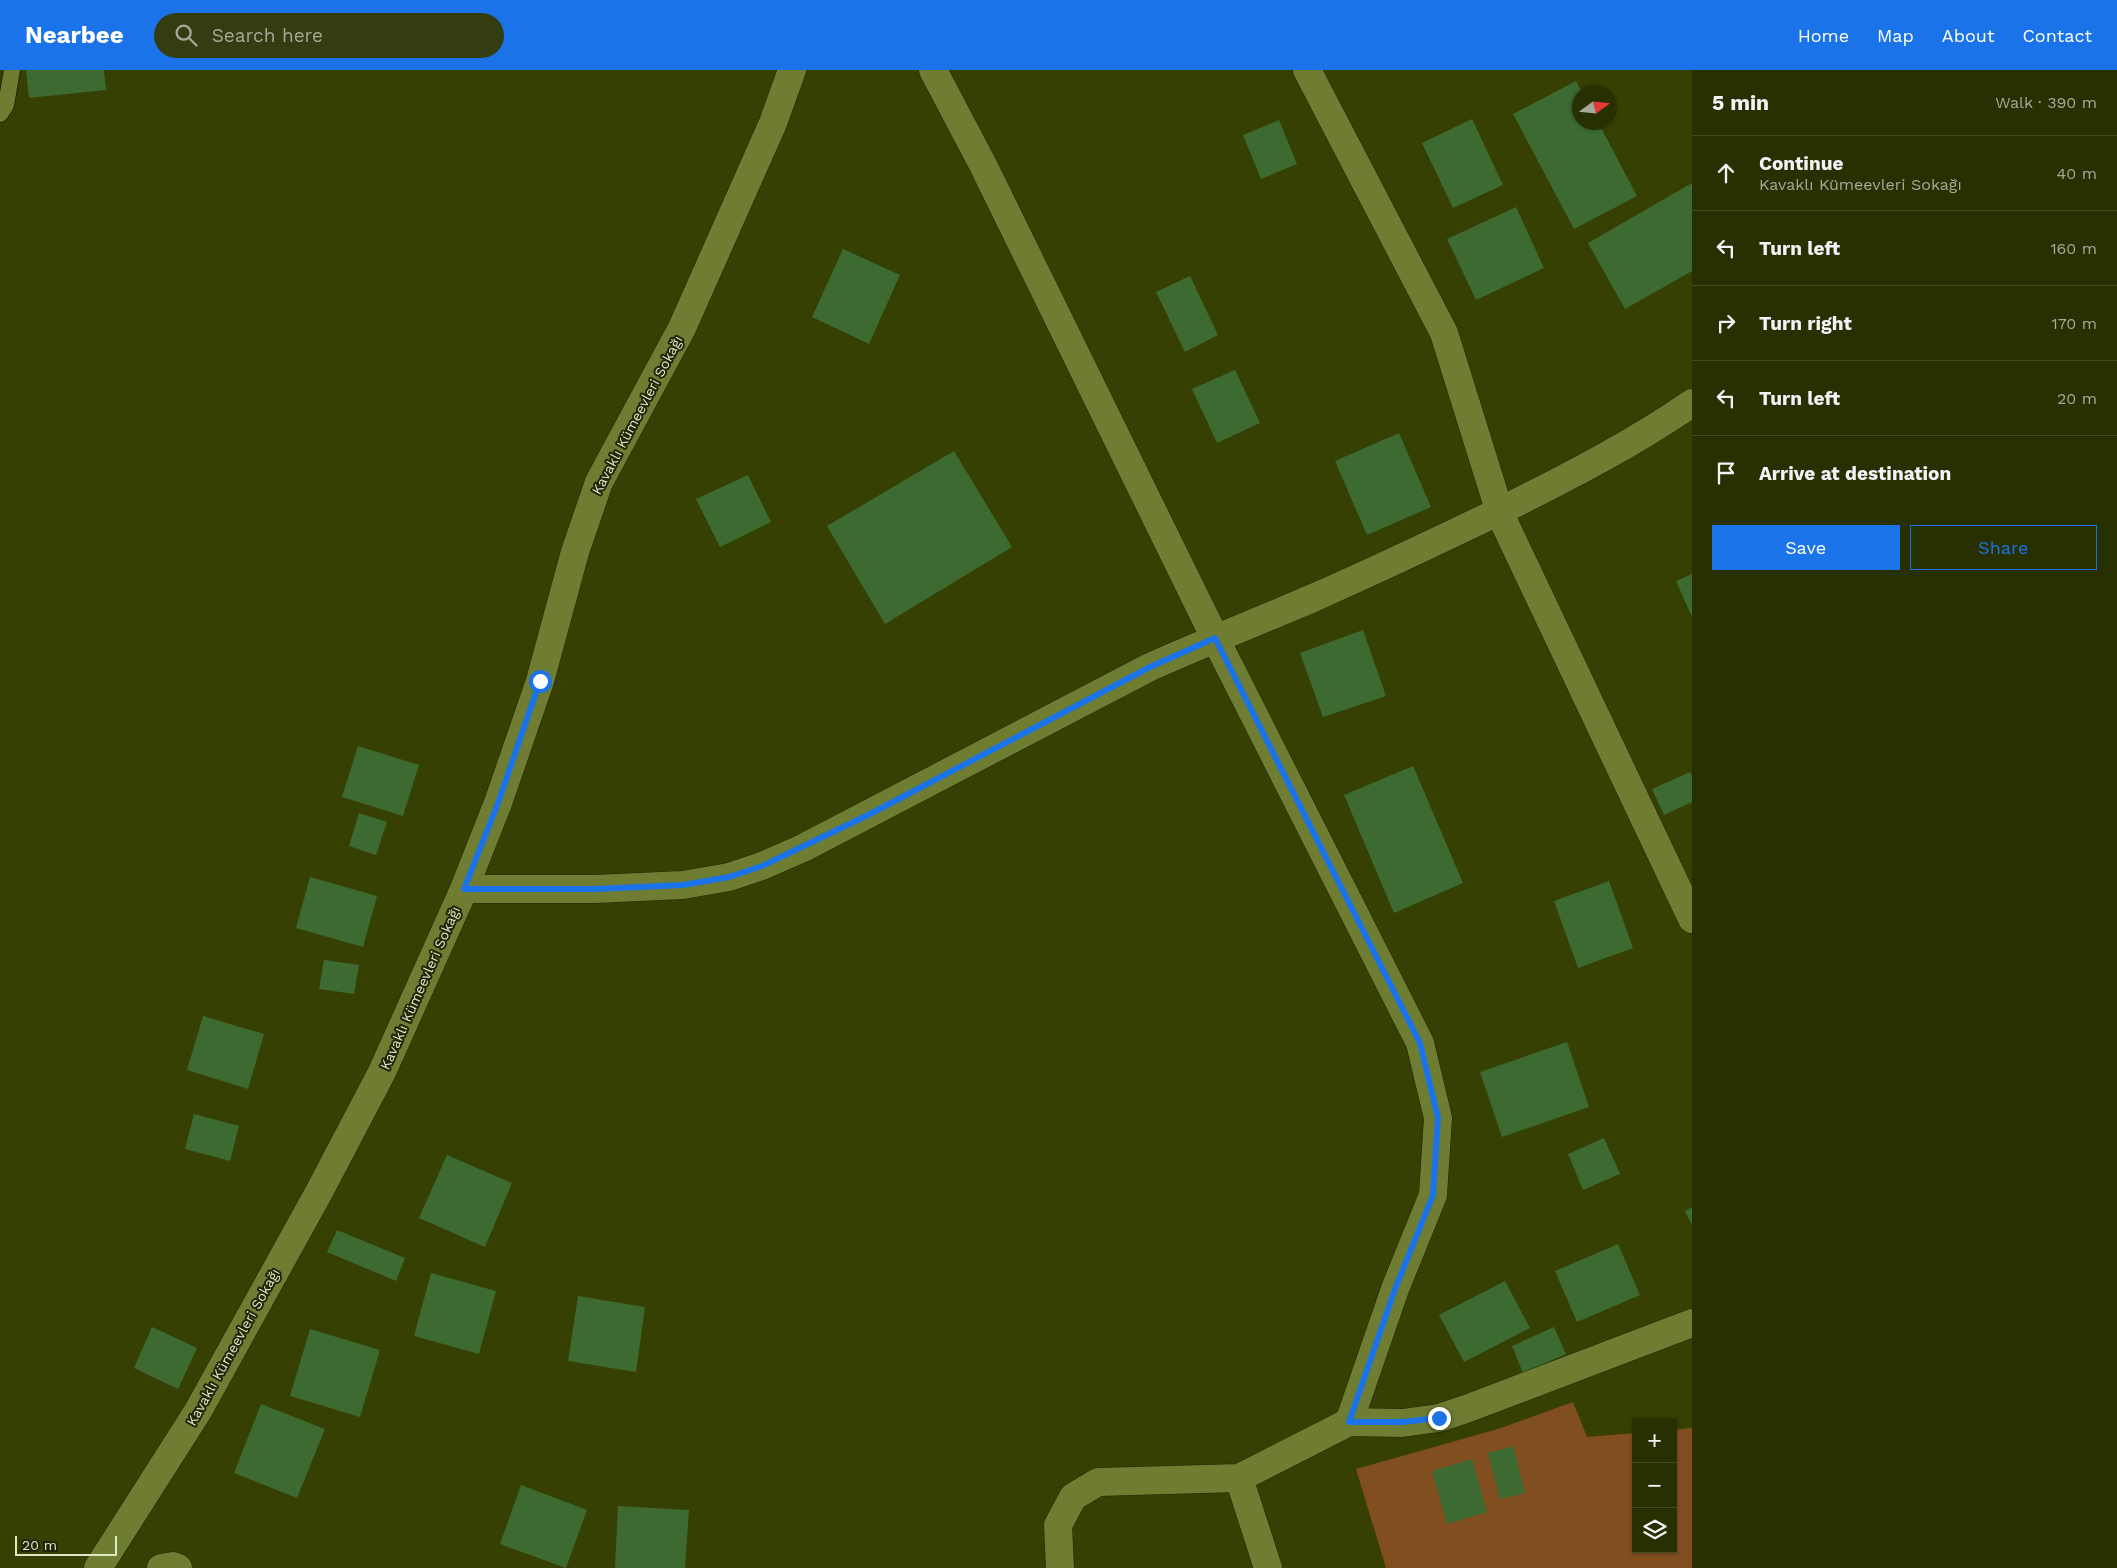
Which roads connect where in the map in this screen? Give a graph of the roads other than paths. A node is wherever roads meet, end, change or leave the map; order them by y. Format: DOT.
graph roads {
  1 [pos="12,70"];
  2 [pos="792,70"];
  3 [pos="933,70"];
  4 [pos="1307,70"];
  5 [pos="0,114"];
  6 [pos="1692,403"];
  7 [pos="1500,511"];
  8 [pos="1215,638"];
  9 [pos="464,889"];
  10 [pos="1692,919"];
  11 [pos="1692,1324"];
  12 [pos="1349,1422"];
  13 [pos="1239,1478"];
  14 [pos="98,1568"];
  15 [pos="161,1568"];
  16 [pos="178,1568"];
  17 [pos="1060,1568"];
  18 [pos="1268,1568"];
  1 -- 5 [label="lane"];
  2 -- 9 [label="street, Kavaklı Kümeevleri Sokağı"];
  3 -- 8 [label="street"];
  4 -- 7 [label="street"];
  6 -- 7 [label="street"];
  7 -- 8 [label="street"];
  7 -- 10 [label="street"];
  8 -- 9 [label="street"];
  8 -- 12 [label="street"];
  9 -- 14 [label="street, Kavaklı Kümeevleri Sokağı"];
  11 -- 12 [label="street"];
  12 -- 13 [label="street"];
  13 -- 17 [label="street"];
  13 -- 18 [label="street"];
  15 -- 16 [label="street"];
}
